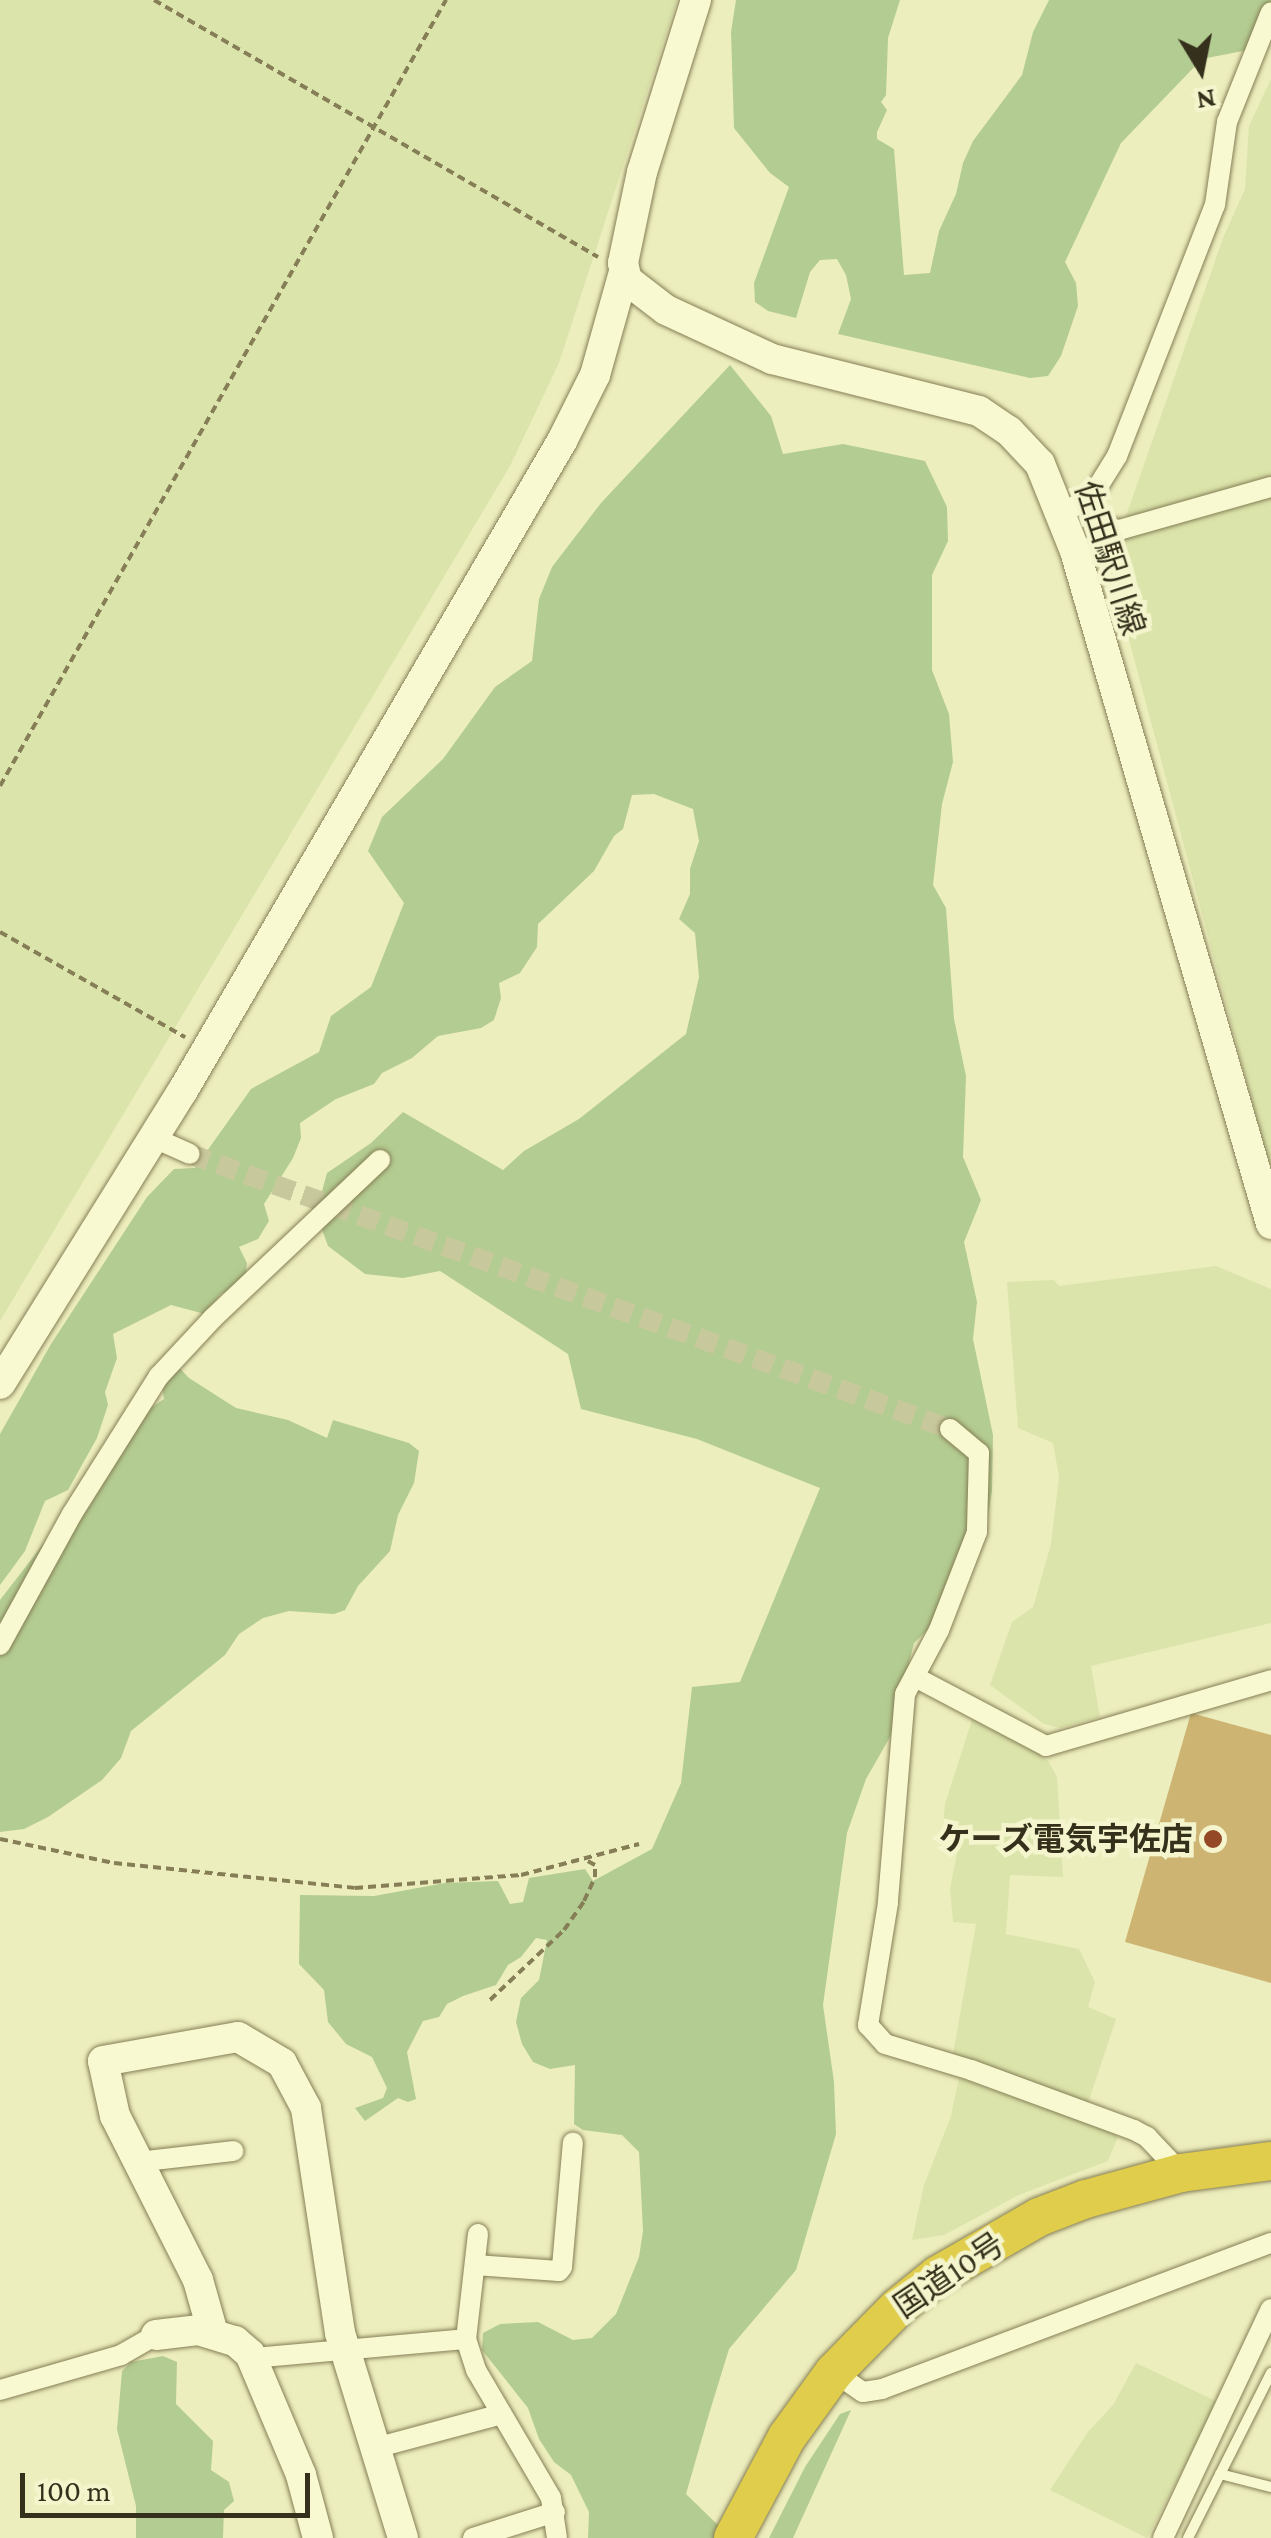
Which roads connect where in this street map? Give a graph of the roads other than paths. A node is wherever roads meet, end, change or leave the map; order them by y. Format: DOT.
graph roads {
  1 [pos="696,0"];
  2 [pos="1271,12"];
  3 [pos="1261,62"];
  4 [pos="624,272"];
  5 [pos="1271,487"];
  6 [pos="1074,508"];
  7 [pos="154,1138"];
  8 [pos="190,1154"];
  9 [pos="380,1160"];
  10 [pos="1271,1224"];
  11 [pos="0,1384"];
  12 [pos="950,1429"];
  13 [pos="0,1645"];
  14 [pos="914,1677"];
  15 [pos="1271,1680"];
  16 [pos="573,2142"];
  17 [pos="233,2151"];
  18 [pos="1271,2161"];
  19 [pos="137,2162"];
  20 [pos="1181,2174"];
  21 [pos="478,2234"];
  22 [pos="1271,2243"];
  23 [pos="475,2266"];
  24 [pos="1271,2309"];
  25 [pos="213,2333"];
  26 [pos="156,2335"];
  27 [pos="466,2339"];
  28 [pos="344,2351"];
  29 [pos="253,2358"];
  30 [pos="834,2372"];
  31 [pos="1271,2373"];
  32 [pos="0,2390"];
  33 [pos="502,2414"];
  34 [pos="375,2448"];
  35 [pos="1220,2474"];
  36 [pos="1271,2486"];
  37 [pos="555,2512"];
  38 [pos="318,2538"];
  39 [pos="403,2538"];
  40 [pos="473,2538"];
  41 [pos="557,2538"];
  42 [pos="733,2538"];
  43 [pos="1163,2538"];
  44 [pos="1188,2538"];
  1 -- 4 [label="street"];
  2 -- 3 [label="street"];
  3 -- 6 [label="street"];
  4 -- 6 [label="street, 佐田駅川線"];
  4 -- 7 [label="street"];
  5 -- 6 [label="street"];
  6 -- 10 [label="street, 佐田駅川線"];
  7 -- 8 [label="street"];
  7 -- 11 [label="street"];
  9 -- 13 [label="street"];
  12 -- 14 [label="street"];
  14 -- 15 [label="street"];
  14 -- 20 [label="street"];
  16 -- 23 [label="street"];
  17 -- 19 [label="street"];
  18 -- 20 [label="highway, 国道10号"];
  19 -- 25 [label="street"];
  19 -- 28 [label="street"];
  20 -- 30 [label="highway, 国道10号"];
  21 -- 23 [label="street"];
  22 -- 30 [label="street"];
  23 -- 27 [label="street"];
  24 -- 43 [label="street"];
  25 -- 26 [label="street"];
  25 -- 29 [label="street"];
  26 -- 32 [label="street"];
  27 -- 28 [label="street"];
  27 -- 33 [label="street"];
  28 -- 29 [label="street"];
  28 -- 34 [label="street"];
  29 -- 38 [label="street"];
  30 -- 42 [label="highway, 国道10号"];
  31 -- 35 [label="lane"];
  33 -- 34 [label="street"];
  33 -- 37 [label="street"];
  34 -- 39 [label="street"];
  35 -- 36 [label="lane"];
  35 -- 44 [label="lane"];
  37 -- 40 [label="street"];
  37 -- 41 [label="street"];
}
